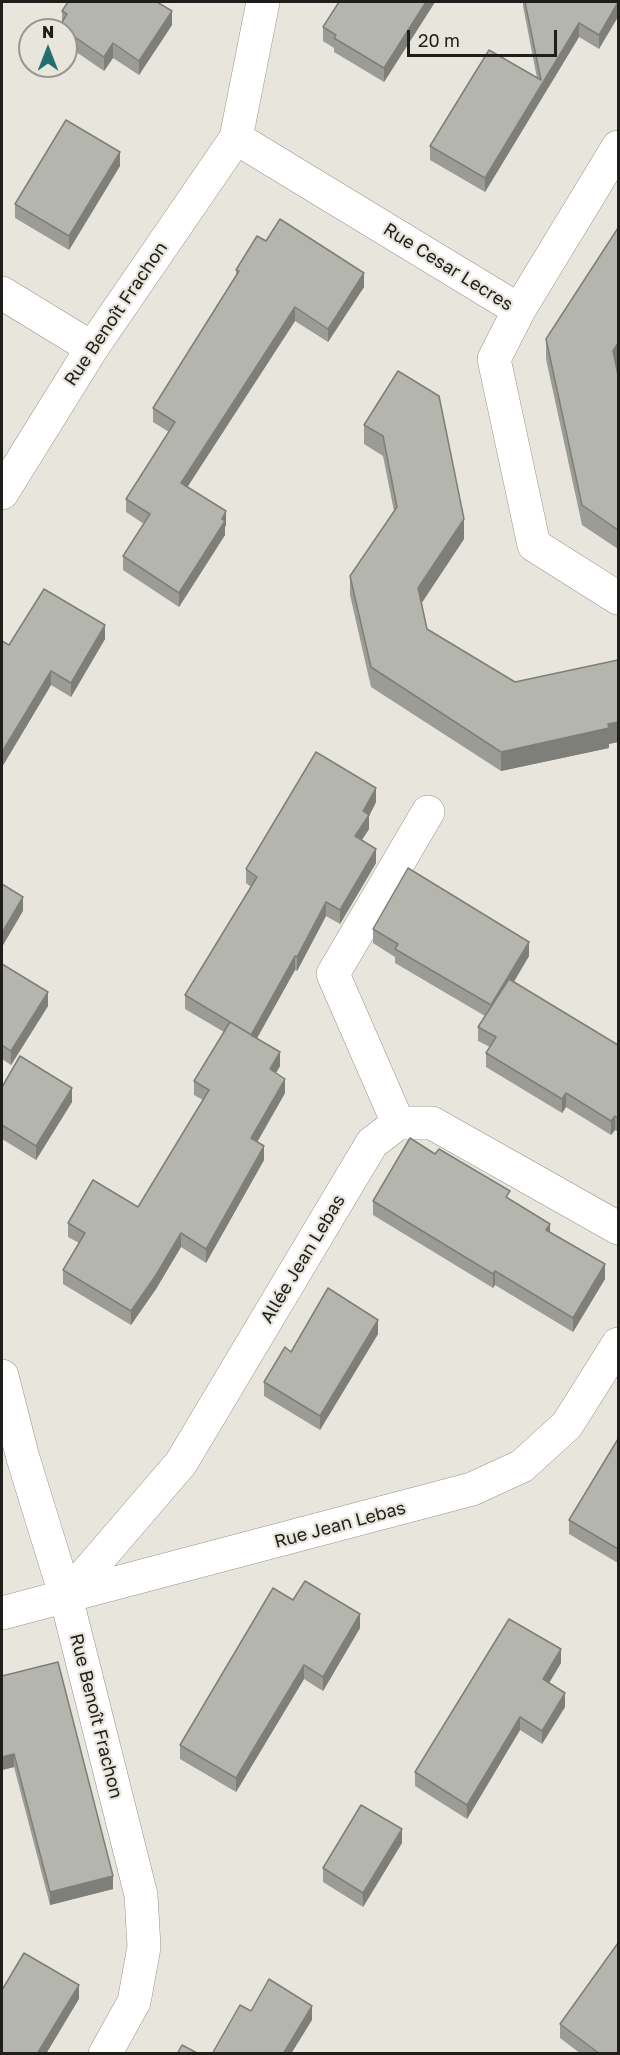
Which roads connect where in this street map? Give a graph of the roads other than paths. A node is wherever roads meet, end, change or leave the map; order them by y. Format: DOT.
graph roads {
  1 [pos="263,2"];
  2 [pos="236,138"];
  3 [pos="618,147"];
  4 [pos="2,293"];
  5 [pos="519,310"];
  6 [pos="92,348"];
  7 [pos="2,493"];
  8 [pos="618,598"];
  9 [pos="428,812"];
  10 [pos="398,1123"];
  11 [pos="618,1227"];
  12 [pos="618,1344"];
  13 [pos="2,1376"];
  14 [pos="66,1597"];
  15 [pos="2,1613"];
  16 [pos="105,2054"];
  1 -- 2 [label="street"];
  2 -- 5 [label="street, Rue Cesar Lecres"];
  2 -- 6 [label="street, Rue Benoît Frachon"];
  3 -- 5 [label="street"];
  4 -- 6 [label="street"];
  5 -- 8 [label="street, Rue Cesar Lecres"];
  6 -- 7 [label="street, Rue Benoît Frachon"];
  9 -- 10 [label="street"];
  10 -- 11 [label="street"];
  10 -- 14 [label="street, Allée Jean Lebas"];
  12 -- 14 [label="street, Rue Jean Lebas"];
  13 -- 14 [label="street, Rue Benoît Frachon"];
  14 -- 15 [label="street, Rue Jean Lebas"];
  14 -- 16 [label="street, Rue Benoît Frachon"];
}
